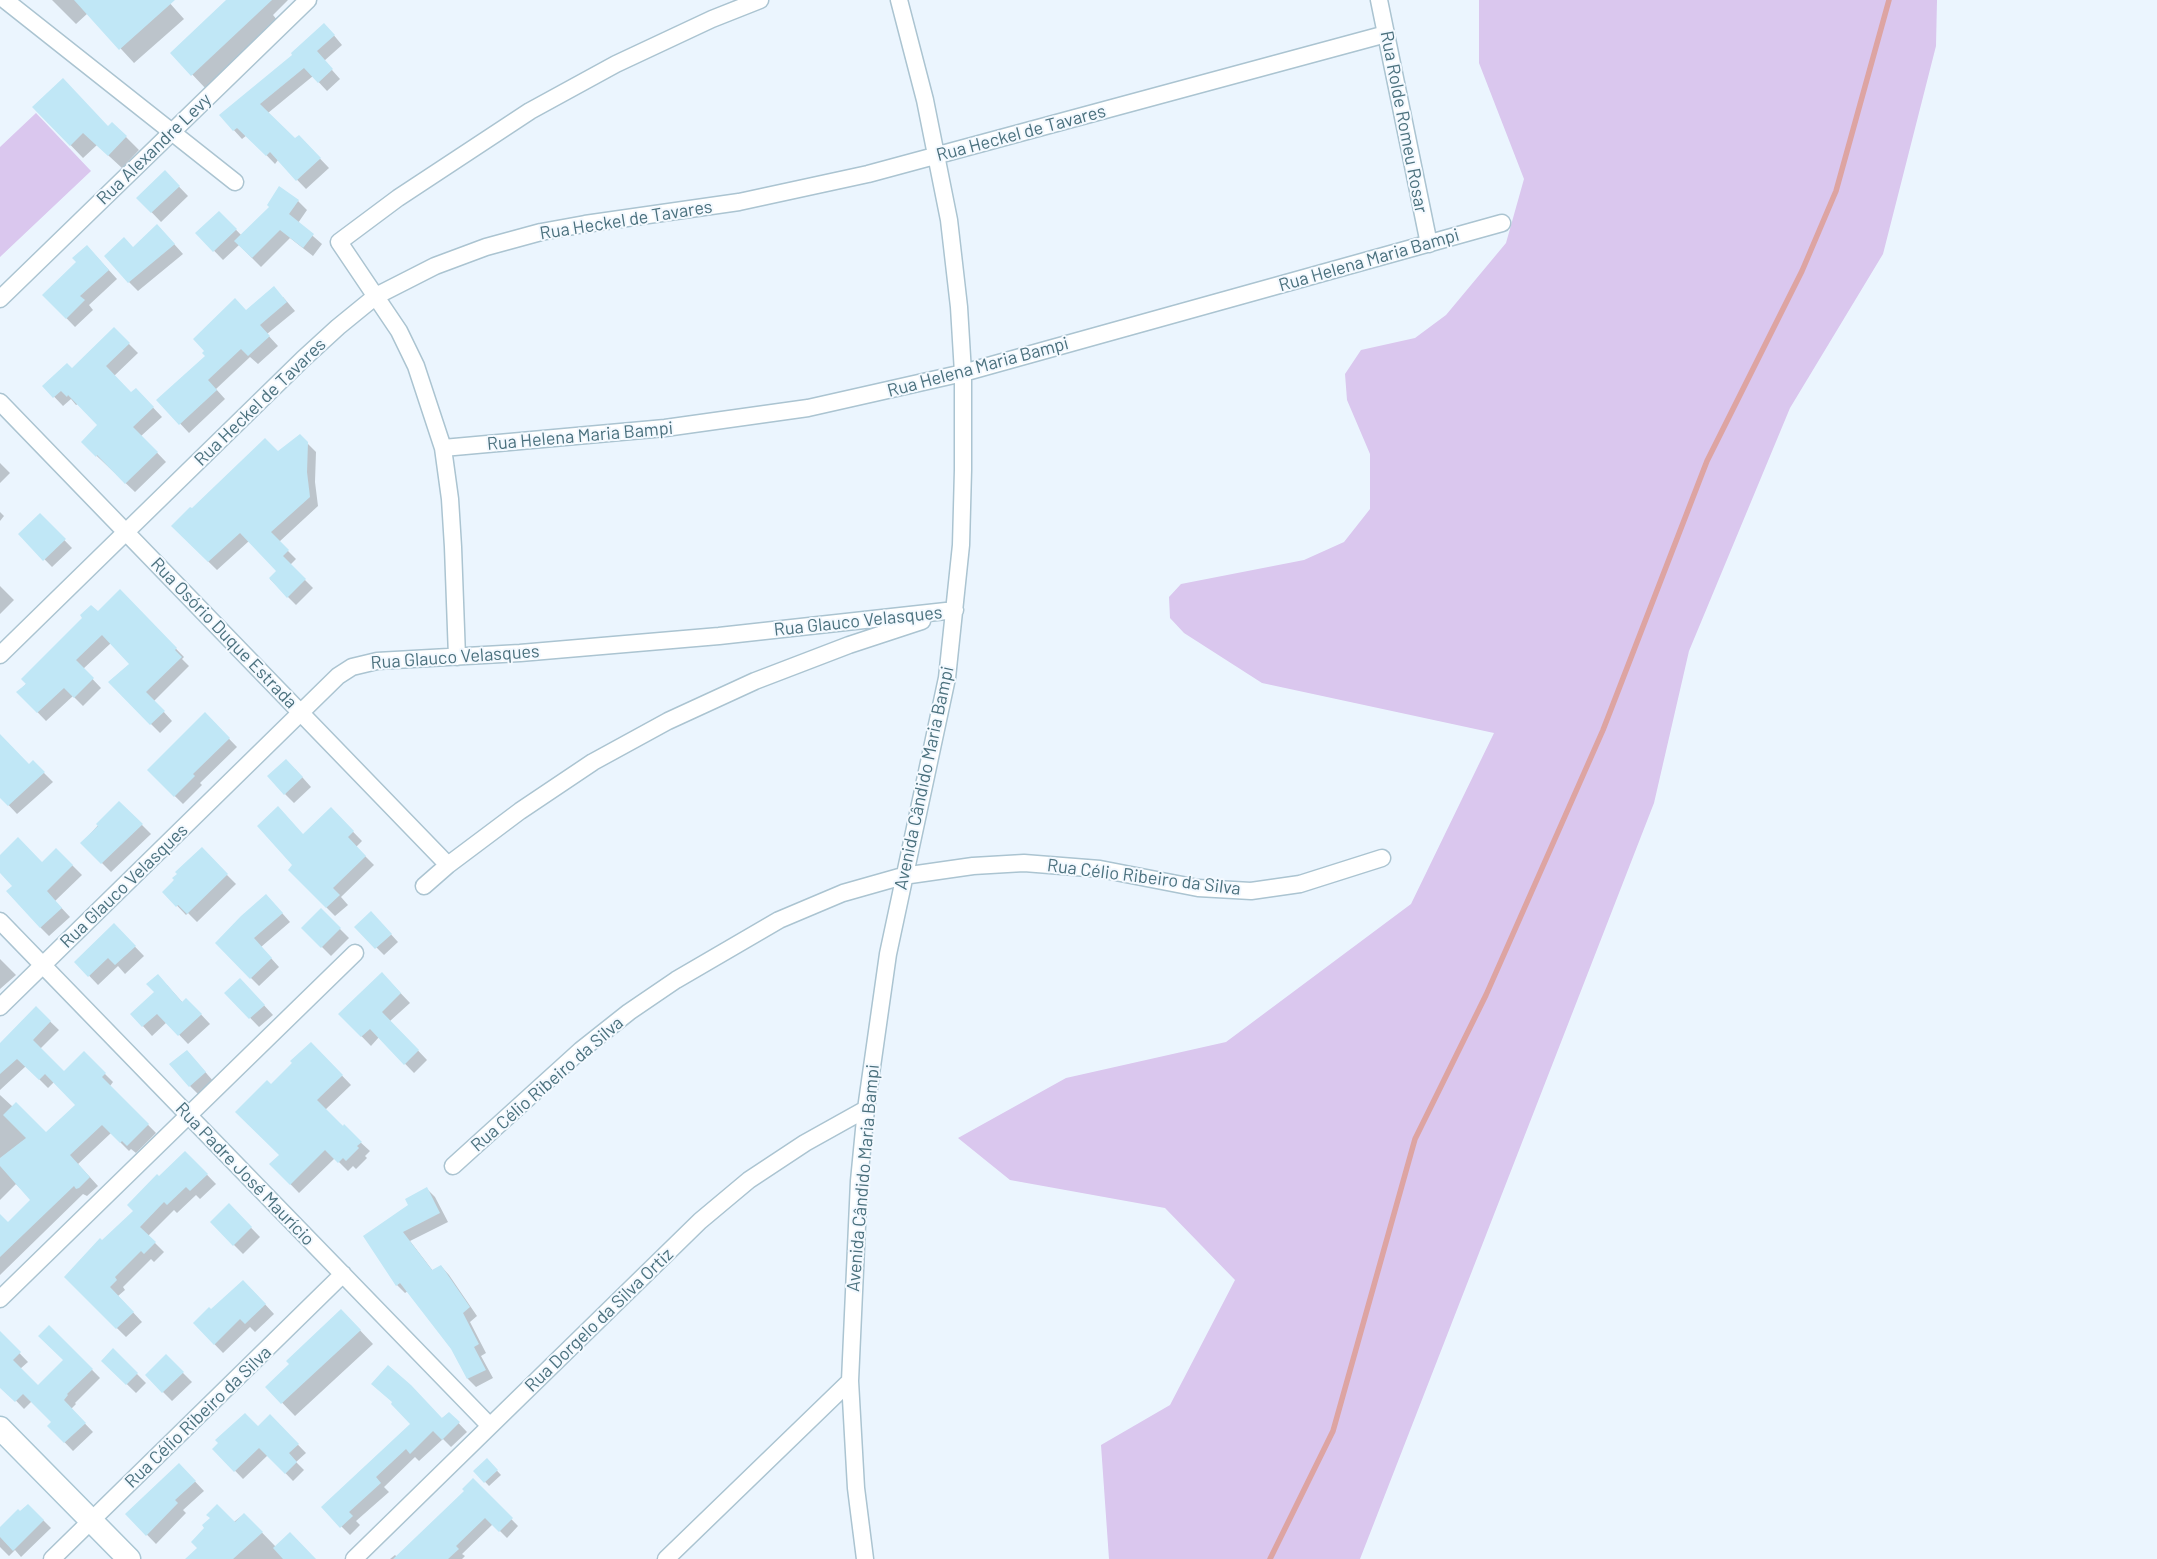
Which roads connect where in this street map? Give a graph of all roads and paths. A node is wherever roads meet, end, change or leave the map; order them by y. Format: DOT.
graph roads {
  1 [pos="5,0"];
  2 [pos="308,0"];
  3 [pos="760,0"];
  4 [pos="898,0"];
  5 [pos="1379,0"];
  6 [pos="1386,34"];
  7 [pos="172,133"];
  8 [pos="937,156"];
  9 [pos="235,182"];
  10 [pos="1502,223"];
  11 [pos="1429,244"];
  12 [pos="376,296"];
  13 [pos="0,299"];
  14 [pos="962,373"];
  15 [pos="0,402"];
  16 [pos="443,448"];
  17 [pos="126,532"];
  18 [pos="955,610"];
  19 [pos="0,655"];
  20 [pos="457,657"];
  21 [pos="301,713"];
  22 [pos="1382,858"];
  23 [pos="448,865"];
  24 [pos="903,876"];
  25 [pos="424,886"];
  26 [pos="0,921"];
  27 [pos="355,953"];
  28 [pos="43,965"];
  29 [pos="0,1006"];
  30 [pos="866,1109"];
  31 [pos="188,1115"];
  32 [pos="453,1166"];
  33 [pos="343,1274"];
  34 [pos="0,1299"];
  35 [pos="850,1382"];
  36 [pos="490,1426"];
  37 [pos="0,1428"];
  38 [pos="91,1521"];
  39 [pos="52,1559"];
  40 [pos="129,1559"];
  41 [pos="354,1559"];
  42 [pos="666,1559"];
  43 [pos="865,1559"];
  1 -- 7 [label="street"];
  2 -- 7 [label="street, Rua Alexandre Levy"];
  3 -- 12 [label="street"];
  4 -- 8 [label="street, Avenida Cândido Maria Bampi"];
  5 -- 6 [label="street, Rua Rolde Romeu Rosar"];
  6 -- 8 [label="street, Rua Heckel de Tavares"];
  6 -- 11 [label="street, Rua Rolde Romeu Rosar"];
  7 -- 9 [label="street"];
  7 -- 13 [label="street, Rua Alexandre Levy"];
  8 -- 12 [label="street, Rua Heckel de Tavares"];
  8 -- 14 [label="street, Avenida Cândido Maria Bampi"];
  10 -- 11 [label="street, Rua Helena Maria Bampi"];
  11 -- 14 [label="street, Rua Helena Maria Bampi"];
  12 -- 16 [label="street"];
  12 -- 17 [label="street, Rua Heckel de Tavares"];
  14 -- 16 [label="street, Rua Helena Maria Bampi"];
  14 -- 18 [label="street, Avenida Cândido Maria Bampi"];
  15 -- 17 [label="street, Rua Osório Duque Estrada"];
  16 -- 20 [label="street"];
  17 -- 19 [label="street, Rua Heckel de Tavares"];
  17 -- 21 [label="street, Rua Osório Duque Estrada"];
  18 -- 20 [label="street, Rua Glauco Velasques"];
  18 -- 23 [label="street"];
  18 -- 24 [label="street, Avenida Cândido Maria Bampi"];
  20 -- 21 [label="street, Rua Glauco Velasques"];
  21 -- 23 [label="street, Rua Osório Duque Estrada"];
  21 -- 28 [label="street, Rua Glauco Velasques"];
  22 -- 24 [label="street, Rua Célio Ribeiro da Silva"];
  23 -- 25 [label="street"];
  24 -- 30 [label="street, Avenida Cândido Maria Bampi"];
  24 -- 32 [label="street, Rua Célio Ribeiro da Silva"];
  26 -- 28 [label="street, Rua Padre José Maurício"];
  27 -- 31 [label="street"];
  28 -- 29 [label="street, Rua Glauco Velasques"];
  28 -- 31 [label="street, Rua Padre José Maurício"];
  30 -- 35 [label="street, Avenida Cândido Maria Bampi"];
  30 -- 36 [label="street, Rua Dorgelo da Silva Ortiz"];
  31 -- 33 [label="street, Rua Padre José Maurício"];
  31 -- 34 [label="street"];
  33 -- 36 [label="street, Rua Padre José Maurício"];
  33 -- 38 [label="street, Rua Célio Ribeiro da Silva"];
  35 -- 42 [label="street"];
  35 -- 43 [label="street, Avenida Cândido Maria Bampi"];
  36 -- 41 [label="street, Rua Dorgelo da Silva Ortiz"];
  37 -- 38 [label="street"];
  38 -- 39 [label="street, Rua Célio Ribeiro da Silva"];
  38 -- 40 [label="street"];
}
